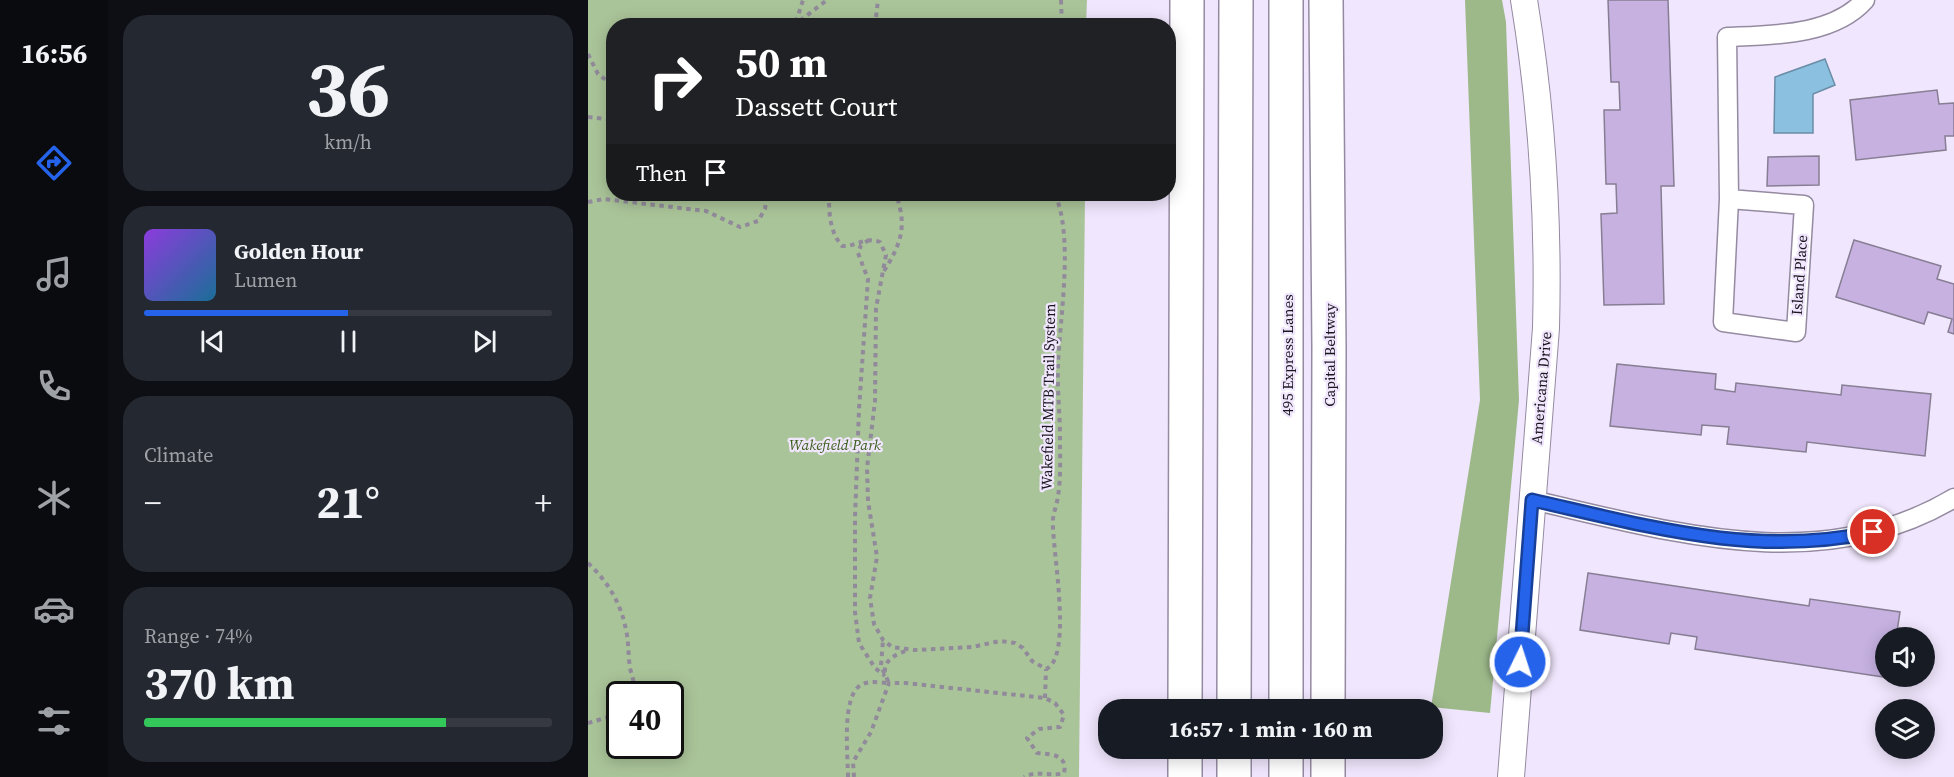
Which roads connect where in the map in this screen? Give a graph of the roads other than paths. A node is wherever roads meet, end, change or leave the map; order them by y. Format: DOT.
graph roads {
  1 [pos="1187,0"];
  2 [pos="1236,0"];
  3 [pos="1286,0"];
  4 [pos="1326,0"];
  5 [pos="1524,0"];
  6 [pos="1865,0"];
  7 [pos="1729,199"];
  8 [pos="1954,498"];
  9 [pos="1532,500"];
  10 [pos="1185,699"];
  11 [pos="1234,699"];
  12 [pos="1286,699"];
  13 [pos="1328,699"];
  14 [pos="1185,759"];
  15 [pos="1234,759"];
  16 [pos="1286,759"];
  17 [pos="1328,759"];
  18 [pos="1185,777"];
  19 [pos="1234,777"];
  20 [pos="1286,777"];
  21 [pos="1328,777"];
  22 [pos="1511,777"];
  1 -- 10 [label="highway"];
  2 -- 11 [label="highway"];
  3 -- 12 [label="highway, 495 Express Lanes"];
  4 -- 13 [label="highway, Capital Beltway"];
  5 -- 9 [label="street, Americana Drive"];
  6 -- 7 [label="street, Island Place"];
  7 -- 7 [label="street, Island Place"];
  8 -- 9 [label="street"];
  9 -- 22 [label="street, Americana Drive"];
  14 -- 18 [label="highway"];
  15 -- 19 [label="highway"];
  16 -- 20 [label="highway"];
  17 -- 21 [label="highway"];
}
